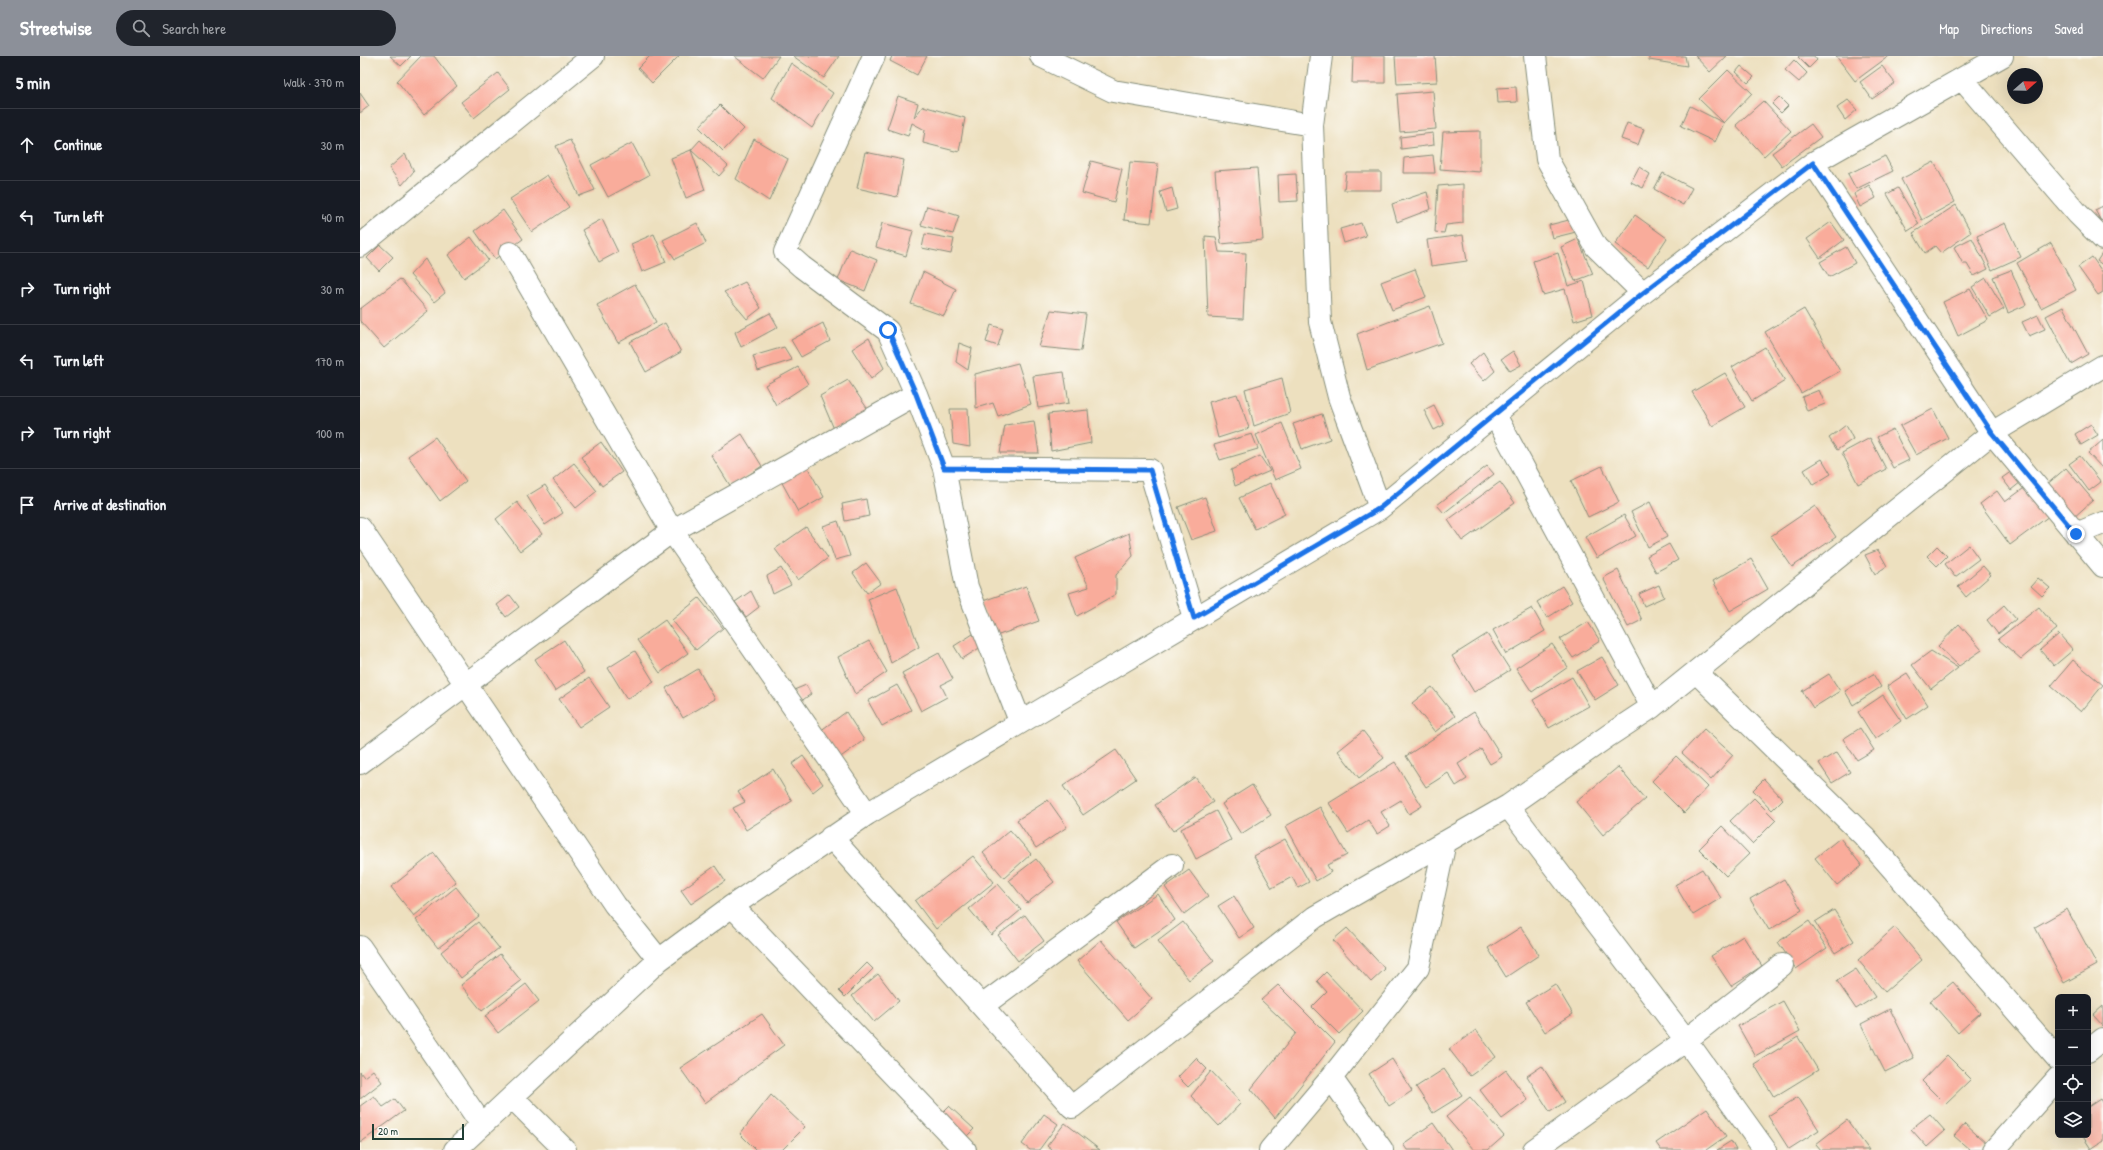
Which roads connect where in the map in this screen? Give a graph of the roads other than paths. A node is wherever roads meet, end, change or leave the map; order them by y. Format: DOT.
graph roads {
  1 [pos="593,56"];
  2 [pos="874,56"];
  3 [pos="1041,56"];
  4 [pos="1320,56"];
  5 [pos="1535,56"];
  6 [pos="2002,56"];
  7 [pos="1963,80"];
  8 [pos="1312,125"];
  9 [pos="1813,163"];
  10 [pos="2103,239"];
  11 [pos="360,246"];
  12 [pos="510,253"];
  13 [pos="1643,293"];
  14 [pos="2103,366"];
  15 [pos="916,394"];
  16 [pos="1495,416"];
  17 [pos="1992,433"];
  18 [pos="944,468"];
  19 [pos="1380,508"];
  20 [pos="2103,523"];
  21 [pos="360,528"];
  22 [pos="672,531"];
  23 [pos="2076,534"];
  24 [pos="2103,566"];
  25 [pos="1194,618"];
  26 [pos="1696,672"];
  27 [pos="466,684"];
  28 [pos="1652,707"];
  29 [pos="1020,721"];
  30 [pos="360,763"];
  31 [pos="1508,806"];
  32 [pos="867,814"];
  33 [pos="831,837"];
  34 [pos="1445,842"];
  35 [pos="1172,865"];
  36 [pos="732,906"];
  37 [pos="360,947"];
  38 [pos="659,960"];
  39 [pos="1782,965"];
  40 [pos="982,1006"];
  41 [pos="1686,1040"];
  42 [pos="2055,1056"];
  43 [pos="1331,1078"];
  44 [pos="2055,1081"];
  45 [pos="512,1098"];
  46 [pos="482,1125"];
  47 [pos="455,1150"];
  48 [pos="565,1150"];
  49 [pos="965,1150"];
  50 [pos="1270,1150"];
  51 [pos="1382,1150"];
  52 [pos="1534,1150"];
  53 [pos="1765,1150"];
  54 [pos="1994,1150"];
  1 -- 11 [label="street"];
  2 -- 15 [label="street"];
  3 -- 8 [label="street"];
  4 -- 8 [label="street"];
  5 -- 13 [label="street"];
  6 -- 7 [label="street"];
  7 -- 9 [label="street"];
  7 -- 10 [label="street"];
  8 -- 19 [label="street"];
  9 -- 13 [label="street"];
  9 -- 17 [label="street"];
  12 -- 22 [label="street"];
  13 -- 16 [label="street"];
  14 -- 17 [label="street"];
  15 -- 18 [label="street"];
  15 -- 22 [label="street"];
  16 -- 19 [label="street"];
  16 -- 28 [label="street"];
  17 -- 23 [label="street"];
  17 -- 26 [label="street"];
  18 -- 25 [label="street"];
  18 -- 29 [label="street"];
  19 -- 25 [label="street"];
  20 -- 23 [label="street"];
  21 -- 27 [label="street"];
  22 -- 27 [label="street"];
  22 -- 32 [label="street"];
  23 -- 24 [label="street"];
  25 -- 29 [label="street"];
  26 -- 28 [label="street"];
  26 -- 42 [label="street"];
  27 -- 30 [label="street"];
  27 -- 38 [label="street"];
  28 -- 31 [label="street"];
  29 -- 32 [label="street"];
  31 -- 34 [label="street"];
  31 -- 41 [label="street"];
  32 -- 33 [label="street"];
  33 -- 36 [label="street"];
  33 -- 40 [label="street"];
  34 -- 40 [label="street"];
  34 -- 43 [label="street"];
  35 -- 40 [label="street"];
  36 -- 38 [label="street"];
  36 -- 49 [label="street"];
  37 -- 46 [label="street"];
  38 -- 45 [label="street"];
  39 -- 41 [label="street"];
  41 -- 52 [label="street"];
  41 -- 53 [label="street"];
  43 -- 50 [label="street"];
  43 -- 51 [label="street"];
  44 -- 54 [label="street"];
  45 -- 46 [label="street"];
  45 -- 48 [label="street"];
  46 -- 47 [label="street"];
}
